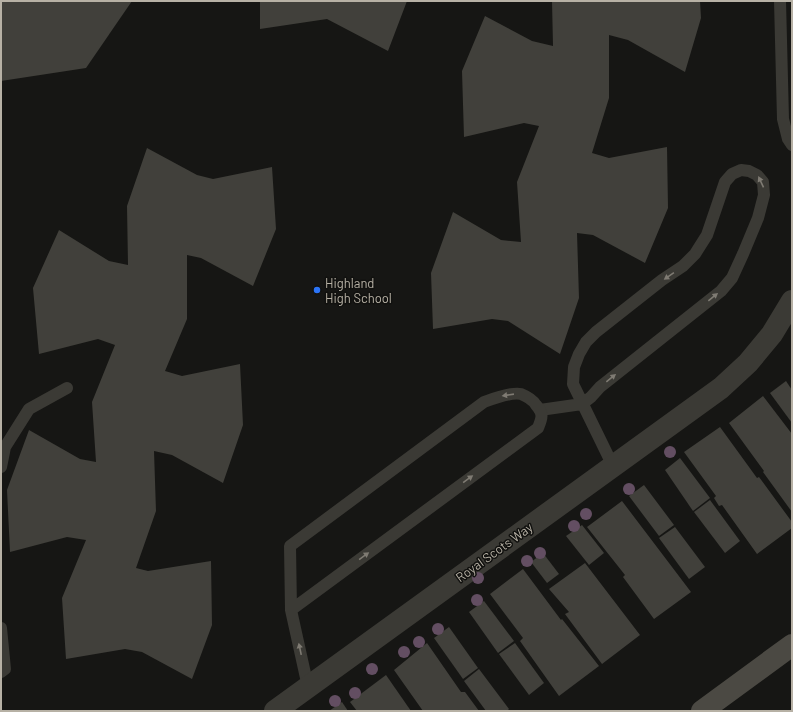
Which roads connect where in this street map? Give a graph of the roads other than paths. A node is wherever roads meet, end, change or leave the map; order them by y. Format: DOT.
graph roads {
  1 [pos="780,1"];
  2 [pos="792,145"];
  3 [pos="792,301"];
  4 [pos="68,388"];
  5 [pos="582,404"];
  6 [pos="540,410"];
  7 [pos="613,466"];
  8 [pos="1,467"];
  9 [pos="291,610"];
  10 [pos="1,628"];
  11 [pos="792,645"];
  12 [pos="1,672"];
  13 [pos="308,687"];
  14 [pos="275,711"];
  15 [pos="702,711"];
  1 -- 2 [label="lane"];
  3 -- 7 [label="street, Royal Scots Way"];
  4 -- 8 [label="lane"];
  5 -- 5 [label="lane, one-way"];
  5 -- 6 [label="lane"];
  5 -- 7 [label="lane"];
  9 -- 6 [label="lane, one-way"];
  6 -- 9 [label="lane, one-way"];
  7 -- 13 [label="street, Royal Scots Way"];
  13 -- 9 [label="lane, one-way"];
  10 -- 12 [label="lane"];
  11 -- 15 [label="main road"];
  13 -- 14 [label="street, Royal Scots Way"];
}
